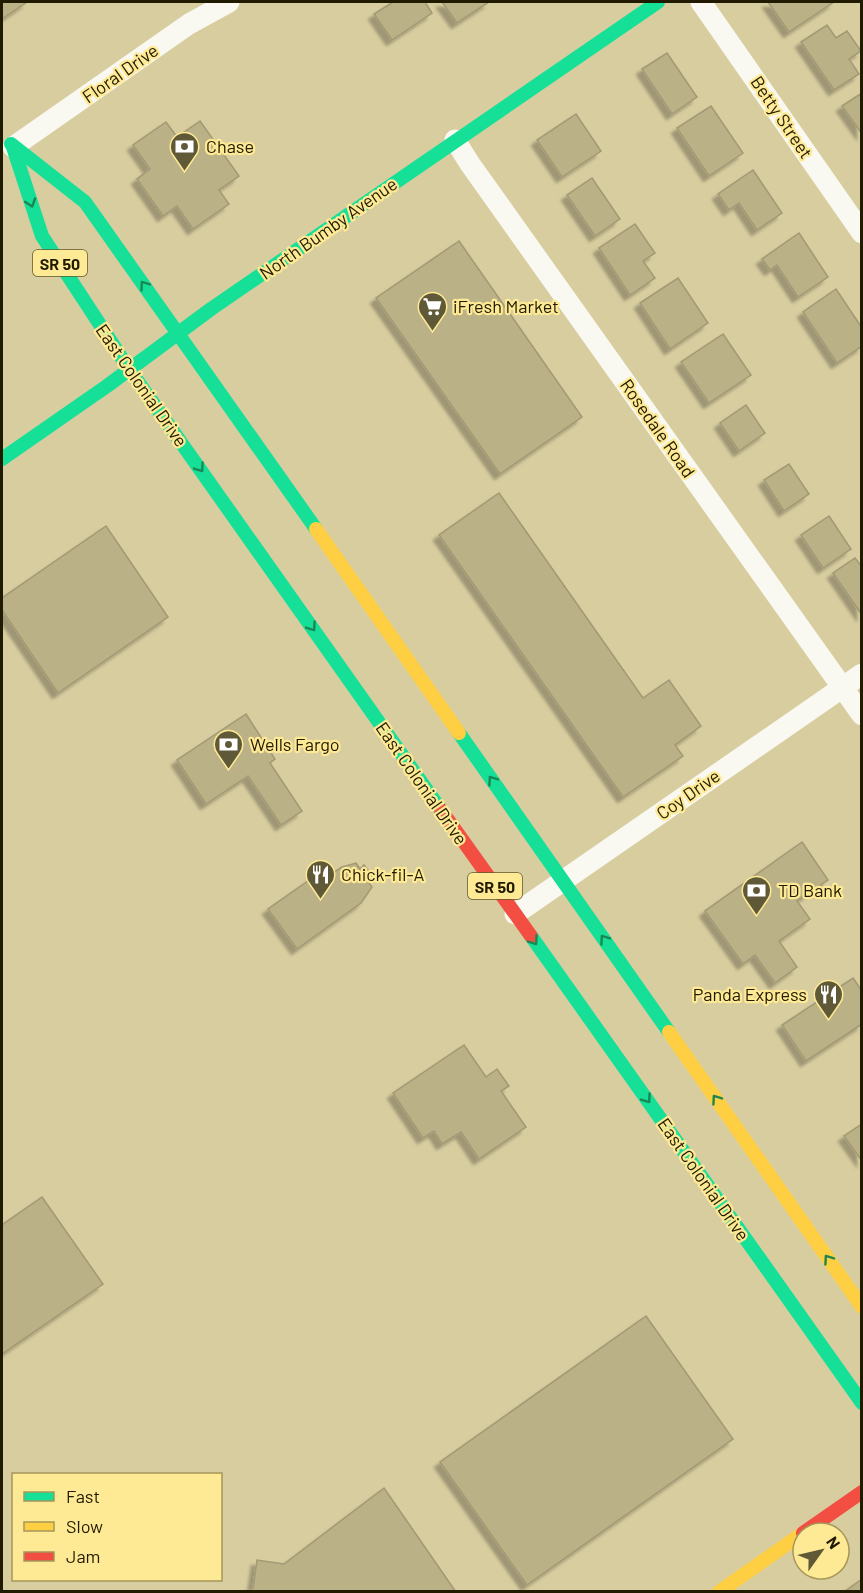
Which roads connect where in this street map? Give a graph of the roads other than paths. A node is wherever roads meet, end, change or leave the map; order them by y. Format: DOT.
graph roads {
  1 [pos="229,2"];
  2 [pos="658,2"];
  3 [pos="701,2"];
  4 [pos="7,139"];
  5 [pos="455,140"];
  6 [pos="861,233"];
  7 [pos="178,332"];
  8 [pos="129,369"];
  9 [pos="2,459"];
  10 [pos="861,674"];
  11 [pos="843,687"];
  12 [pos="861,715"];
  13 [pos="563,880"];
  14 [pos="515,914"];
  15 [pos="861,1306"];
  16 [pos="861,1403"];
  17 [pos="861,1492"];
  18 [pos="820,1521"];
  19 [pos="791,1541"];
  20 [pos="718,1592"];
  1 -- 4 [label="street, Floral Drive"];
  2 -- 5 [label="main road, North Bumby Avenue"];
  3 -- 6 [label="street, Betty Street"];
  7 -- 4 [label="main road, SR 50, one-way"];
  4 -- 8 [label="main road, East Colonial Drive / SR 50, one-way"];
  5 -- 7 [label="main road, North Bumby Avenue"];
  5 -- 11 [label="street, Rosedale Road"];
  7 -- 8 [label="main road, North Bumby Avenue"];
  13 -- 7 [label="main road, SR 50, one-way"];
  8 -- 9 [label="main road, North Bumby Avenue"];
  8 -- 14 [label="main road, East Colonial Drive / SR 50, one-way"];
  10 -- 11 [label="street, Coy Drive"];
  11 -- 12 [label="street, Rosedale Road"];
  11 -- 13 [label="street, Coy Drive"];
  13 -- 14 [label="street, Coy Drive"];
  15 -- 13 [label="main road, SR 50, one-way"];
  14 -- 16 [label="main road, East Colonial Drive / SR 50, one-way"];
  17 -- 18 [label="main road"];
  19 -- 20 [label="main road"];
}
